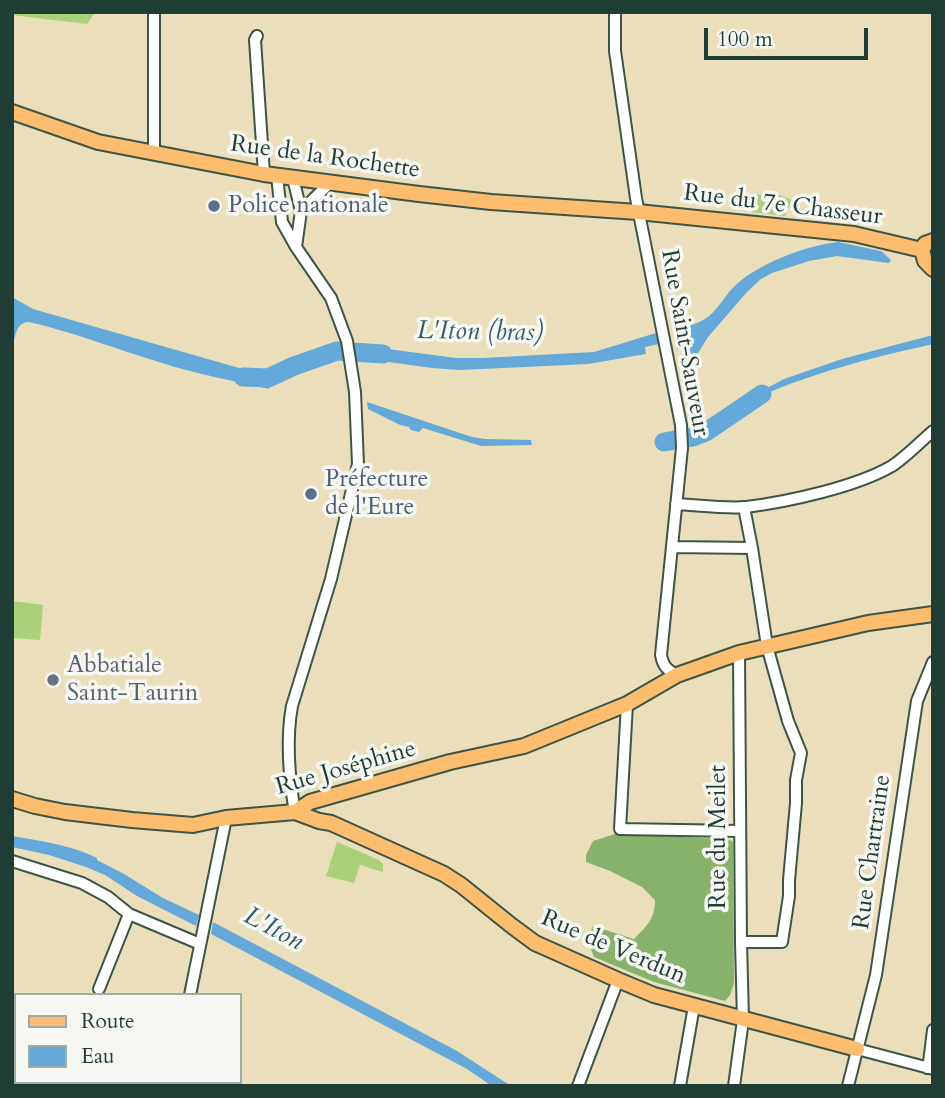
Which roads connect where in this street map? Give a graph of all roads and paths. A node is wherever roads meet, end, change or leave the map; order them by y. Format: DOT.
graph roads {
  1 [pos="154,12"];
  2 [pos="615,12"];
  3 [pos="257,36"];
  4 [pos="12,112"];
  5 [pos="154,153"];
  6 [pos="270,175"];
  7 [pos="293,178"];
  8 [pos="330,183"];
  9 [pos="301,211"];
  10 [pos="638,212"];
  11 [pos="927,245"];
  12 [pos="296,247"];
  13 [pos="933,269"];
  14 [pos="933,431"];
  15 [pos="676,504"];
  16 [pos="744,507"];
  17 [pos="672,547"];
  18 [pos="752,548"];
  19 [pos="933,614"];
  20 [pos="767,646"];
  21 [pos="739,653"];
  22 [pos="932,666"];
  23 [pos="677,675"];
  24 [pos="627,704"];
  25 [pos="329,797"];
  26 [pos="12,799"];
  27 [pos="295,812"];
  28 [pos="226,818"];
  29 [pos="331,823"];
  30 [pos="740,831"];
  31 [pos="12,861"];
  32 [pos="130,914"];
  33 [pos="741,942"];
  34 [pos="200,944"];
  35 [pos="618,980"];
  36 [pos="99,989"];
  37 [pos="190,993"];
  38 [pos="694,1006"];
  39 [pos="743,1020"];
  40 [pos="933,1030"];
  41 [pos="856,1049"];
  42 [pos="930,1068"];
  43 [pos="578,1086"];
  44 [pos="680,1086"];
  45 [pos="734,1086"];
  46 [pos="848,1086"];
  1 -- 5 [label="street"];
  2 -- 10 [label="street, Rue Saint-Sauveur"];
  3 -- 6 [label="street"];
  4 -- 5 [label="main road, Rue de la Rochette"];
  5 -- 6 [label="main road, Rue de la Rochette"];
  6 -- 7 [label="main road, Rue de la Rochette"];
  6 -- 12 [label="street"];
  7 -- 8 [label="main road, Rue de la Rochette"];
  7 -- 9 [label="street"];
  8 -- 9 [label="street"];
  8 -- 10 [label="main road, Rue de la Rochette"];
  9 -- 12 [label="street"];
  10 -- 11 [label="main road, Rue du 7e Chasseur"];
  10 -- 15 [label="street, Rue Saint-Sauveur"];
  11 -- 13 [label="main road"];
  12 -- 27 [label="street"];
  14 -- 16 [label="street"];
  15 -- 16 [label="street"];
  15 -- 17 [label="street, Rue Saint-Sauveur"];
  16 -- 18 [label="street"];
  17 -- 18 [label="street"];
  17 -- 23 [label="street, Rue Saint-Sauveur"];
  18 -- 20 [label="street"];
  19 -- 20 [label="main road, Rue Joséphine"];
  20 -- 21 [label="main road, Rue Joséphine"];
  20 -- 33 [label="street"];
  21 -- 23 [label="main road, Rue Joséphine"];
  21 -- 30 [label="street, Rue du Meilet"];
  22 -- 41 [label="street, Rue Chartraine"];
  23 -- 24 [label="main road, Rue Joséphine"];
  24 -- 25 [label="main road, Rue Joséphine"];
  24 -- 30 [label="street"];
  25 -- 27 [label="main road, Rue Joséphine"];
  25 -- 29 [label="main road"];
  26 -- 28 [label="main road, Rue Joséphine"];
  27 -- 28 [label="main road, Rue Joséphine"];
  27 -- 29 [label="main road, Rue de Verdun"];
  28 -- 34 [label="street"];
  29 -- 35 [label="main road, Rue de Verdun"];
  30 -- 33 [label="street, Rue du Meilet"];
  31 -- 32 [label="street"];
  32 -- 34 [label="street"];
  32 -- 36 [label="street"];
  33 -- 39 [label="street, Rue du Meilet"];
  34 -- 37 [label="street"];
  35 -- 38 [label="main road, Rue de Verdun"];
  35 -- 43 [label="street"];
  38 -- 39 [label="main road, Rue de Verdun"];
  38 -- 44 [label="street"];
  39 -- 41 [label="main road, Rue de Verdun"];
  39 -- 45 [label="street, Rue du Meilet"];
  40 -- 42 [label="street"];
  41 -- 42 [label="street"];
  41 -- 46 [label="street, Rue Chartraine"];
}
